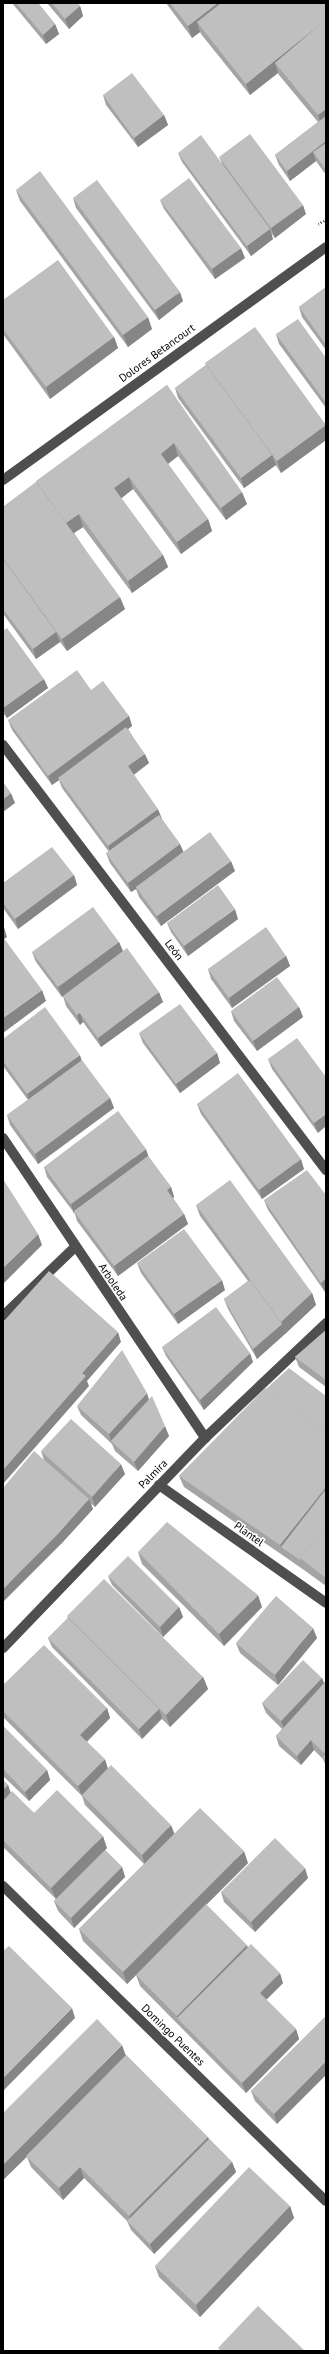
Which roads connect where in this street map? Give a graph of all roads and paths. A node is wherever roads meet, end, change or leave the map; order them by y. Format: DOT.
graph roads {
  1 [pos="326,246"];
  2 [pos="3,480"];
  3 [pos="3,745"];
  4 [pos="3,1138"];
  5 [pos="326,1170"];
  6 [pos="75,1247"];
  7 [pos="3,1316"];
  8 [pos="326,1323"];
  9 [pos="205,1438"];
  10 [pos="159,1485"];
  11 [pos="326,1603"];
  12 [pos="3,1648"];
  13 [pos="3,1886"];
  14 [pos="326,2201"];
  1 -- 2 [label="street, Dolores Betancourt"];
  3 -- 5 [label="street, León"];
  4 -- 6 [label="street, Arboleda"];
  6 -- 7 [label="street"];
  6 -- 9 [label="street, Arboleda"];
  8 -- 9 [label="street, Palmira"];
  9 -- 10 [label="street, Palmira"];
  10 -- 11 [label="street, Plantel"];
  10 -- 12 [label="street, Palmira"];
  13 -- 14 [label="street, Domingo Puentes"];
}
